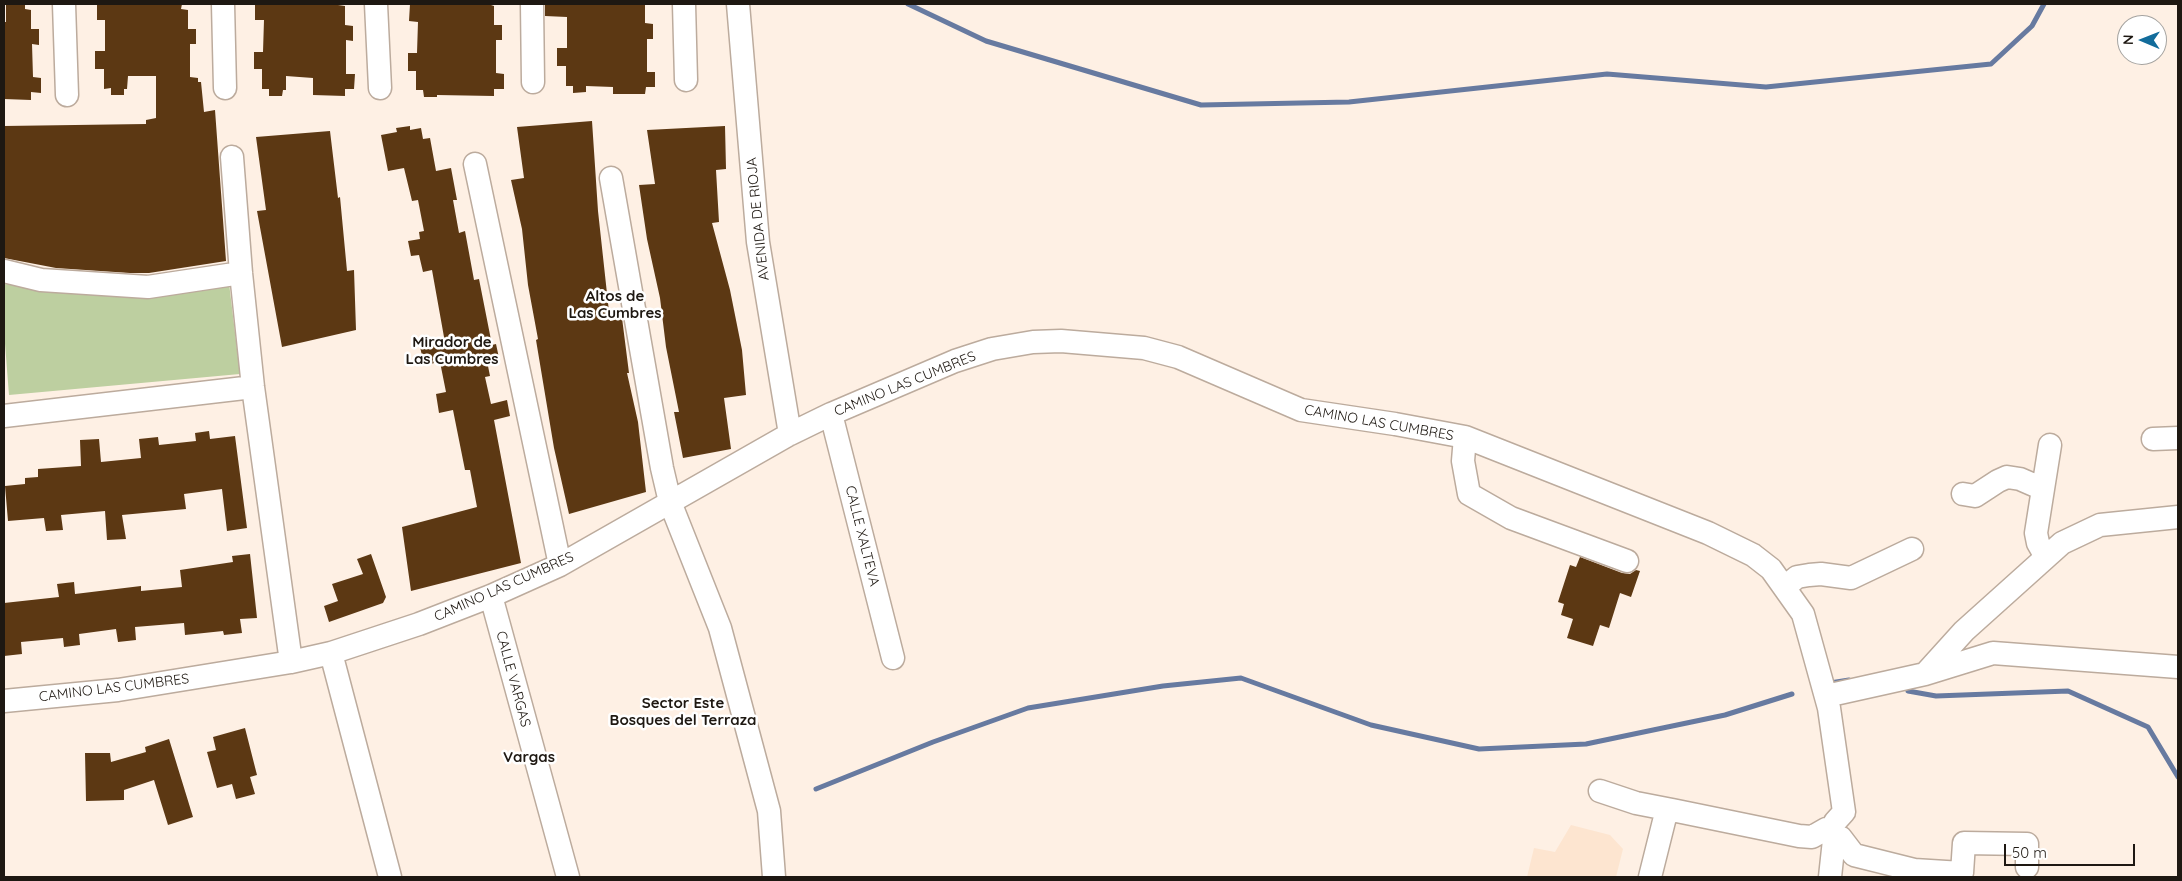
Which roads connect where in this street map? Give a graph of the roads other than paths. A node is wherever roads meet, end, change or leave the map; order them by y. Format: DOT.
graph roads {
  1 [pos="64,4"];
  2 [pos="223,4"];
  3 [pos="376,4"];
  4 [pos="532,4"];
  5 [pos="684,4"];
  6 [pos="738,4"];
  7 [pos="686,80"];
  8 [pos="532,82"];
  9 [pos="225,88"];
  10 [pos="380,88"];
  11 [pos="67,95"];
  12 [pos="232,157"];
  13 [pos="475,164"];
  14 [pos="611,178"];
  15 [pos="4,271"];
  16 [pos="241,273"];
  17 [pos="254,388"];
  18 [pos="831,414"];
  19 [pos="4,416"];
  20 [pos="790,434"];
  21 [pos="1465,437"];
  22 [pos="2178,438"];
  23 [pos="2153,440"];
  24 [pos="2050,445"];
  25 [pos="2043,489"];
  26 [pos="1962,494"];
  27 [pos="670,502"];
  28 [pos="2178,516"];
  29 [pos="1912,549"];
  30 [pos="2046,557"];
  31 [pos="1627,561"];
  32 [pos="560,565"];
  33 [pos="1785,587"];
  34 [pos="490,596"];
  35 [pos="331,653"];
  36 [pos="893,658"];
  37 [pos="291,662"];
  38 [pos="2178,666"];
  39 [pos="1926,674"];
  40 [pos="1826,696"];
  41 [pos="4,701"];
  42 [pos="1600,791"];
  43 [pos="1672,810"];
  44 [pos="1834,832"];
  45 [pos="2026,867"];
  46 [pos="1912,874"];
  47 [pos="390,877"];
  48 [pos="568,877"];
  49 [pos="774,877"];
  50 [pos="1650,877"];
  51 [pos="1830,877"];
  1 -- 11 [label="street"];
  2 -- 9 [label="street"];
  3 -- 10 [label="street"];
  4 -- 8 [label="street"];
  5 -- 7 [label="street"];
  6 -- 20 [label="street, AVENIDA DE RIOJA"];
  12 -- 16 [label="street"];
  13 -- 32 [label="street"];
  14 -- 27 [label="street"];
  15 -- 16 [label="street"];
  16 -- 17 [label="street"];
  17 -- 19 [label="street"];
  17 -- 37 [label="street"];
  18 -- 20 [label="street, CAMINO LAS CUMBRES"];
  18 -- 21 [label="street, CAMINO LAS CUMBRES"];
  18 -- 36 [label="street, CALLE XALTEVA"];
  20 -- 27 [label="street, CAMINO LAS CUMBRES"];
  21 -- 31 [label="street"];
  21 -- 33 [label="street, CAMINO LAS CUMBRES"];
  22 -- 23 [label="street"];
  24 -- 25 [label="street"];
  25 -- 26 [label="street"];
  25 -- 30 [label="street"];
  27 -- 32 [label="street, CAMINO LAS CUMBRES"];
  27 -- 49 [label="street"];
  28 -- 30 [label="street"];
  29 -- 33 [label="street"];
  30 -- 39 [label="street"];
  32 -- 34 [label="street, CAMINO LAS CUMBRES"];
  33 -- 40 [label="street, CAMINO LAS CUMBRES"];
  34 -- 35 [label="street, CAMINO LAS CUMBRES"];
  34 -- 48 [label="street, CALLE VARGAS"];
  35 -- 37 [label="street, CAMINO LAS CUMBRES"];
  35 -- 47 [label="street"];
  37 -- 41 [label="street, CAMINO LAS CUMBRES"];
  38 -- 39 [label="street"];
  39 -- 40 [label="street"];
  40 -- 44 [label="street, CAMINO LAS CUMBRES"];
  42 -- 43 [label="street"];
  43 -- 44 [label="street"];
  43 -- 50 [label="street"];
  44 -- 46 [label="street"];
  44 -- 51 [label="street"];
  45 -- 46 [label="street"];
}
